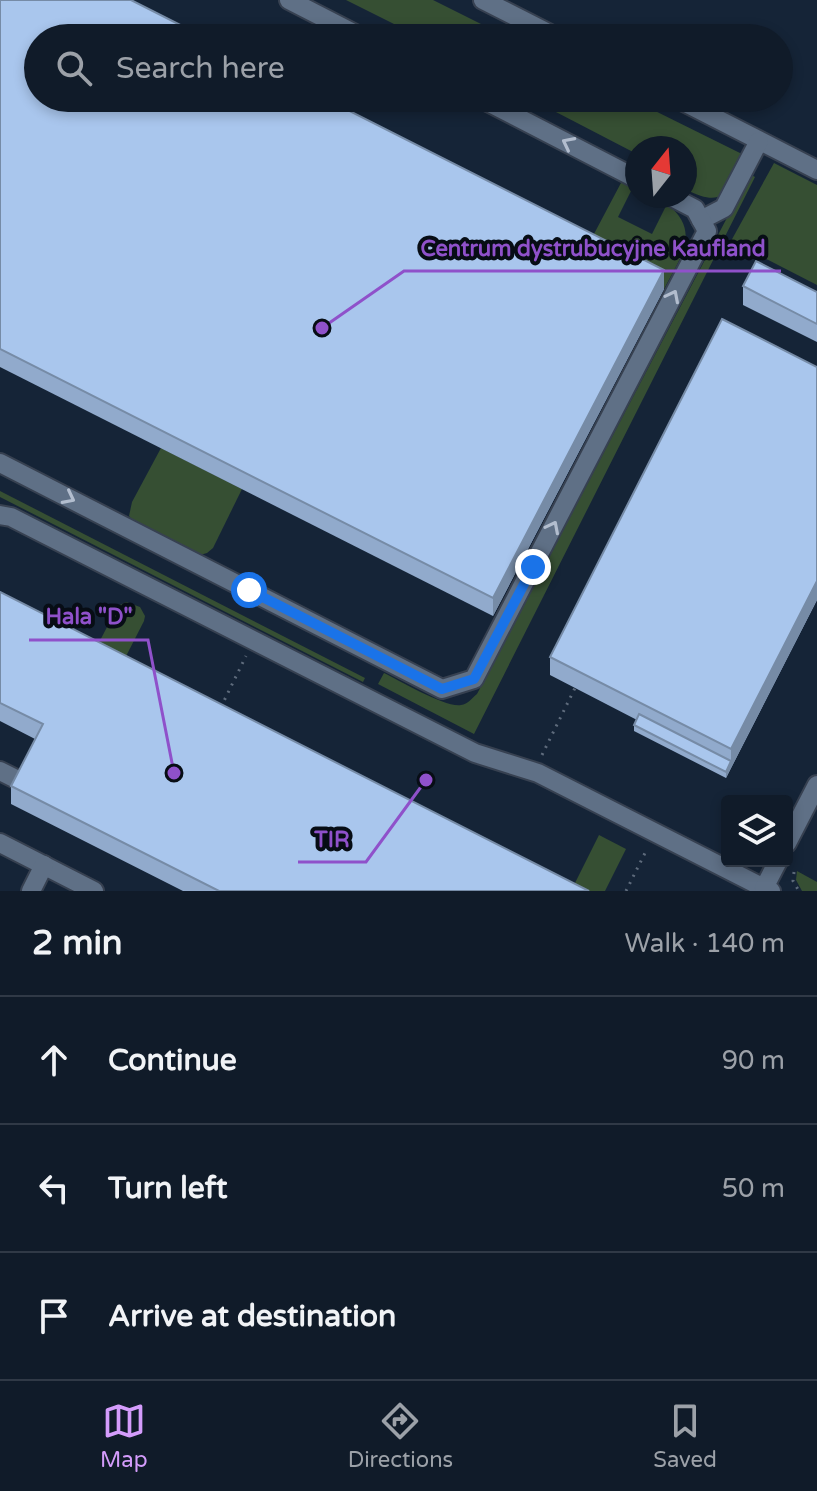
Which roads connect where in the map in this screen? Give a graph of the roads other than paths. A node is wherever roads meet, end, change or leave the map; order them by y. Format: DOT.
graph roads {
  1 [pos="289,0"];
  2 [pos="485,1"];
  3 [pos="336,24"];
  4 [pos="530,24"];
  5 [pos="507,112"];
  6 [pos="703,112"];
  7 [pos="759,141"];
  8 [pos="816,168"];
  9 [pos="625,173"];
  10 [pos="693,208"];
  11 [pos="701,220"];
  12 [pos="0,463"];
  13 [pos="0,515"];
  14 [pos="0,771"];
  15 [pos="18,780"];
  16 [pos="817,785"];
  17 [pos="793,831"];
  18 [pos="0,843"];
  19 [pos="44,865"];
  20 [pos="784,867"];
  21 [pos="768,889"];
  22 [pos="31,891"];
  23 [pos="94,891"];
  1 -- 3 [label="lane"];
  2 -- 4 [label="lane"];
  9 -- 5 [label="lane, one-way"];
  6 -- 7 [label="lane"];
  7 -- 8 [label="lane"];
  7 -- 11 [label="lane"];
  10 -- 11 [label="lane"];
  12 -- 11 [label="lane, one-way"];
  13 -- 21 [label="lane"];
  14 -- 15 [label="lane"];
  16 -- 17 [label="lane"];
  18 -- 19 [label="lane"];
  19 -- 22 [label="lane"];
  19 -- 23 [label="lane"];
  20 -- 21 [label="lane"];
}
